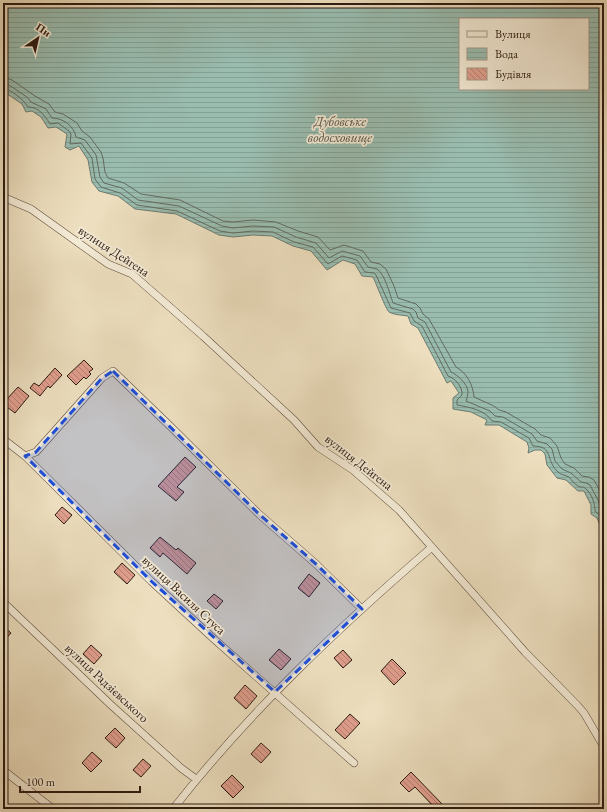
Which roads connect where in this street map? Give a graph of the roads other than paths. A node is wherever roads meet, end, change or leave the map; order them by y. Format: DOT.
graph roads {
  1 [pos="3,197"];
  2 [pos="3,439"];
  3 [pos="25,456"];
  4 [pos="432,547"];
  5 [pos="3,602"];
  6 [pos="362,609"];
  7 [pos="275,692"];
  8 [pos="604,747"];
  9 [pos="354,763"];
  10 [pos="3,770"];
  11 [pos="196,780"];
  12 [pos="52,809"];
  13 [pos="173,809"];
  1 -- 4 [label="street, вулиця Дейгена"];
  2 -- 3 [label="street, вулиця Василя Стуса"];
  3 -- 6 [label="street"];
  3 -- 7 [label="street, вулиця Василя Стуса"];
  4 -- 6 [label="street"];
  4 -- 8 [label="street, вулиця Дейгена"];
  5 -- 11 [label="street, вулиця Радзієвського"];
  6 -- 7 [label="street"];
  7 -- 9 [label="street, вулиця Василя Стуса"];
  7 -- 11 [label="street"];
  10 -- 12 [label="street"];
  11 -- 13 [label="street"];
}
